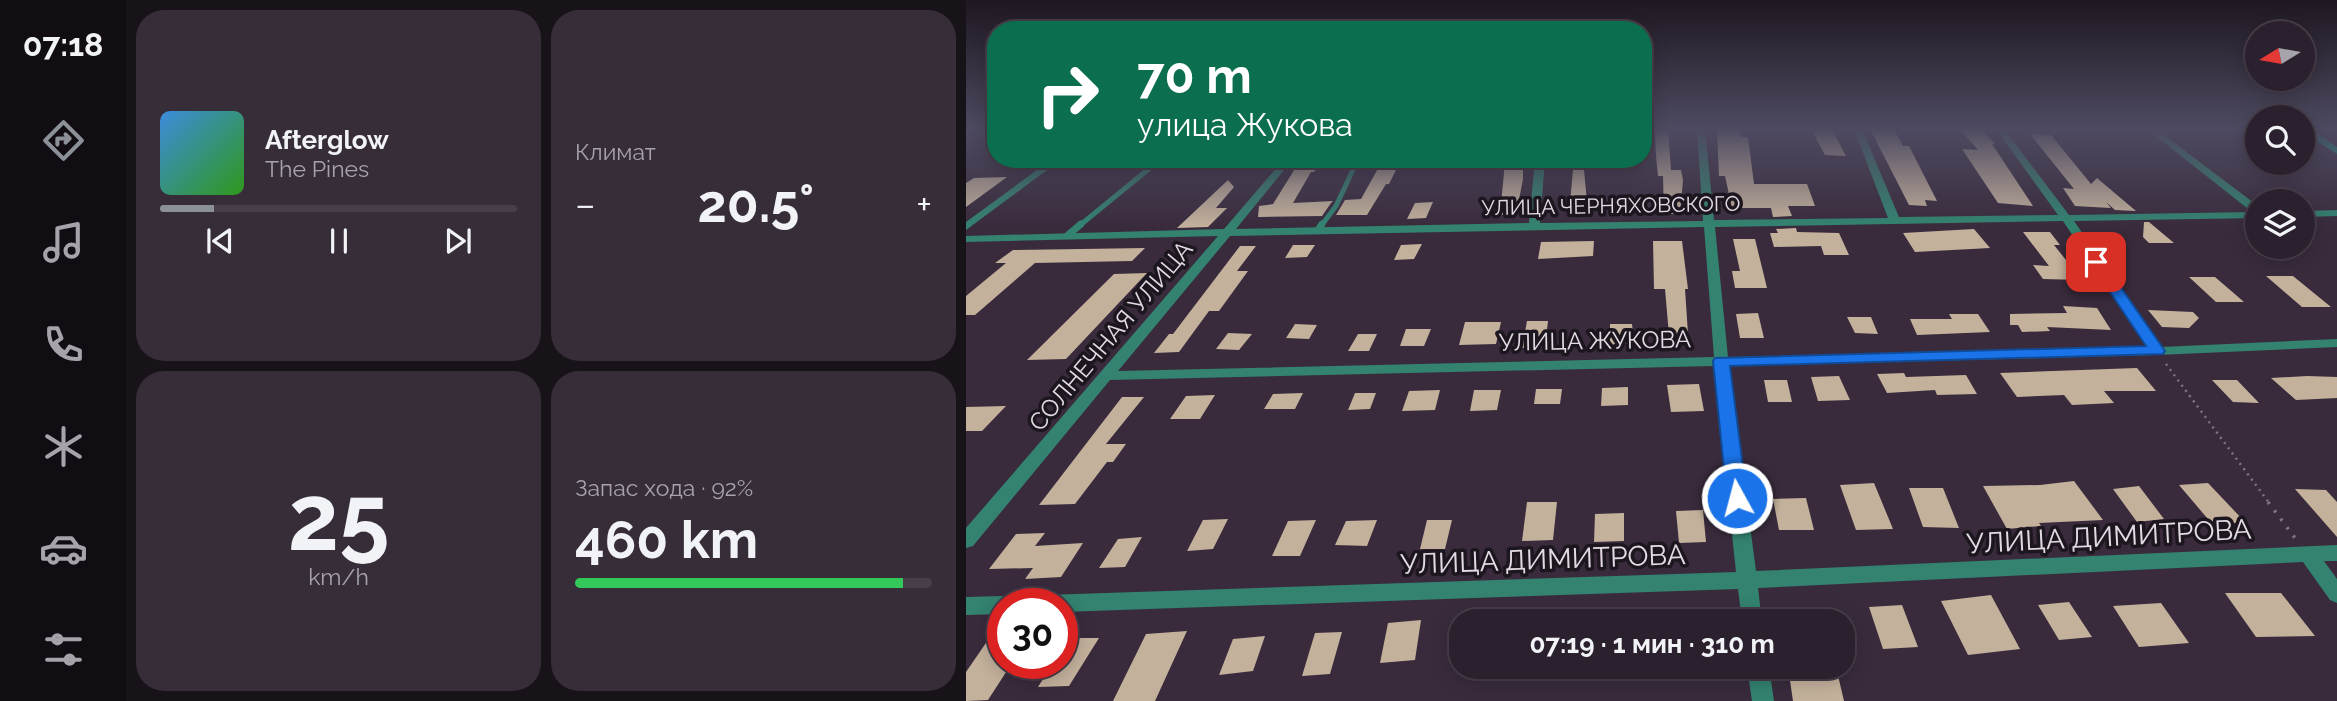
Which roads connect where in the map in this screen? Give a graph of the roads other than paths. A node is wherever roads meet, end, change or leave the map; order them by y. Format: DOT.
graph roads {
  1 [pos="1704,162"];
  2 [pos="1871,162"];
  3 [pos="2024,162"];
  4 [pos="2193,162"];
  5 [pos="1046,168"];
  6 [pos="1150,168"];
  7 [pos="1282,168"];
  8 [pos="1354,168"];
  9 [pos="1539,168"];
  10 [pos="2245,203"];
  11 [pos="2245,213"];
  12 [pos="2337,213"];
  13 [pos="2315,214"];
  14 [pos="2066,218"];
  15 [pos="1895,221"];
  16 [pos="1709,225"];
  17 [pos="1534,226"];
  18 [pos="966,227"];
  19 [pos="1318,230"];
  20 [pos="1229,233"];
  21 [pos="1068,235"];
  22 [pos="966,239"];
  23 [pos="2337,342"];
  24 [pos="2157,351"];
  25 [pos="1721,361"];
  26 [pos="1106,376"];
  27 [pos="966,541"];
  28 [pos="2337,553"];
  29 [pos="2308,555"];
  30 [pos="1746,580"];
  31 [pos="2337,594"];
  32 [pos="1078,603"];
  33 [pos="987,605"];
  34 [pos="966,606"];
  35 [pos="1750,609"];
  36 [pos="1760,679"];
  37 [pos="1763,701"];
  1 -- 16 [label="street"];
  2 -- 15 [label="street"];
  3 -- 14 [label="street"];
  4 -- 10 [label="street"];
  5 -- 18 [label="street"];
  6 -- 21 [label="lane"];
  7 -- 20 [label="street, СОЛНЕЧНАЯ УЛИЦА"];
  8 -- 19 [label="lane"];
  9 -- 17 [label="street"];
  11 -- 14 [label="street, УЛИЦА ЧЕРНЯХОВСКОГО"];
  12 -- 13 [label="street"];
  14 -- 15 [label="street, УЛИЦА ЧЕРНЯХОВСКОГО"];
  14 -- 24 [label="street"];
  15 -- 16 [label="street, УЛИЦА ЧЕРНЯХОВСКОГО"];
  16 -- 17 [label="street, УЛИЦА ЧЕРНЯХОВСКОГО"];
  16 -- 25 [label="street"];
  17 -- 19 [label="street, УЛИЦА ЧЕРНЯХОВСКОГО"];
  19 -- 20 [label="street, УЛИЦА ЧЕРНЯХОВСКОГО"];
  20 -- 21 [label="street, УЛИЦА ЧЕРНЯХОВСКОГО"];
  20 -- 26 [label="street, СОЛНЕЧНАЯ УЛИЦА"];
  21 -- 22 [label="street, УЛИЦА ЧЕРНЯХОВСКОГО"];
  23 -- 24 [label="street, УЛИЦА ЖУКОВА"];
  24 -- 25 [label="street, УЛИЦА ЖУКОВА"];
  25 -- 26 [label="street, УЛИЦА ЖУКОВА"];
  25 -- 30 [label="street"];
  26 -- 27 [label="street, СОЛНЕЧНАЯ УЛИЦА"];
  28 -- 29 [label="street, УЛИЦА ДИМИТРОВА"];
  29 -- 30 [label="street, УЛИЦА ДИМИТРОВА"];
  29 -- 31 [label="street"];
  30 -- 32 [label="street, УЛИЦА ДИМИТРОВА"];
  30 -- 35 [label="street"];
  33 -- 34 [label="street"];
  36 -- 37 [label="street"];
}
